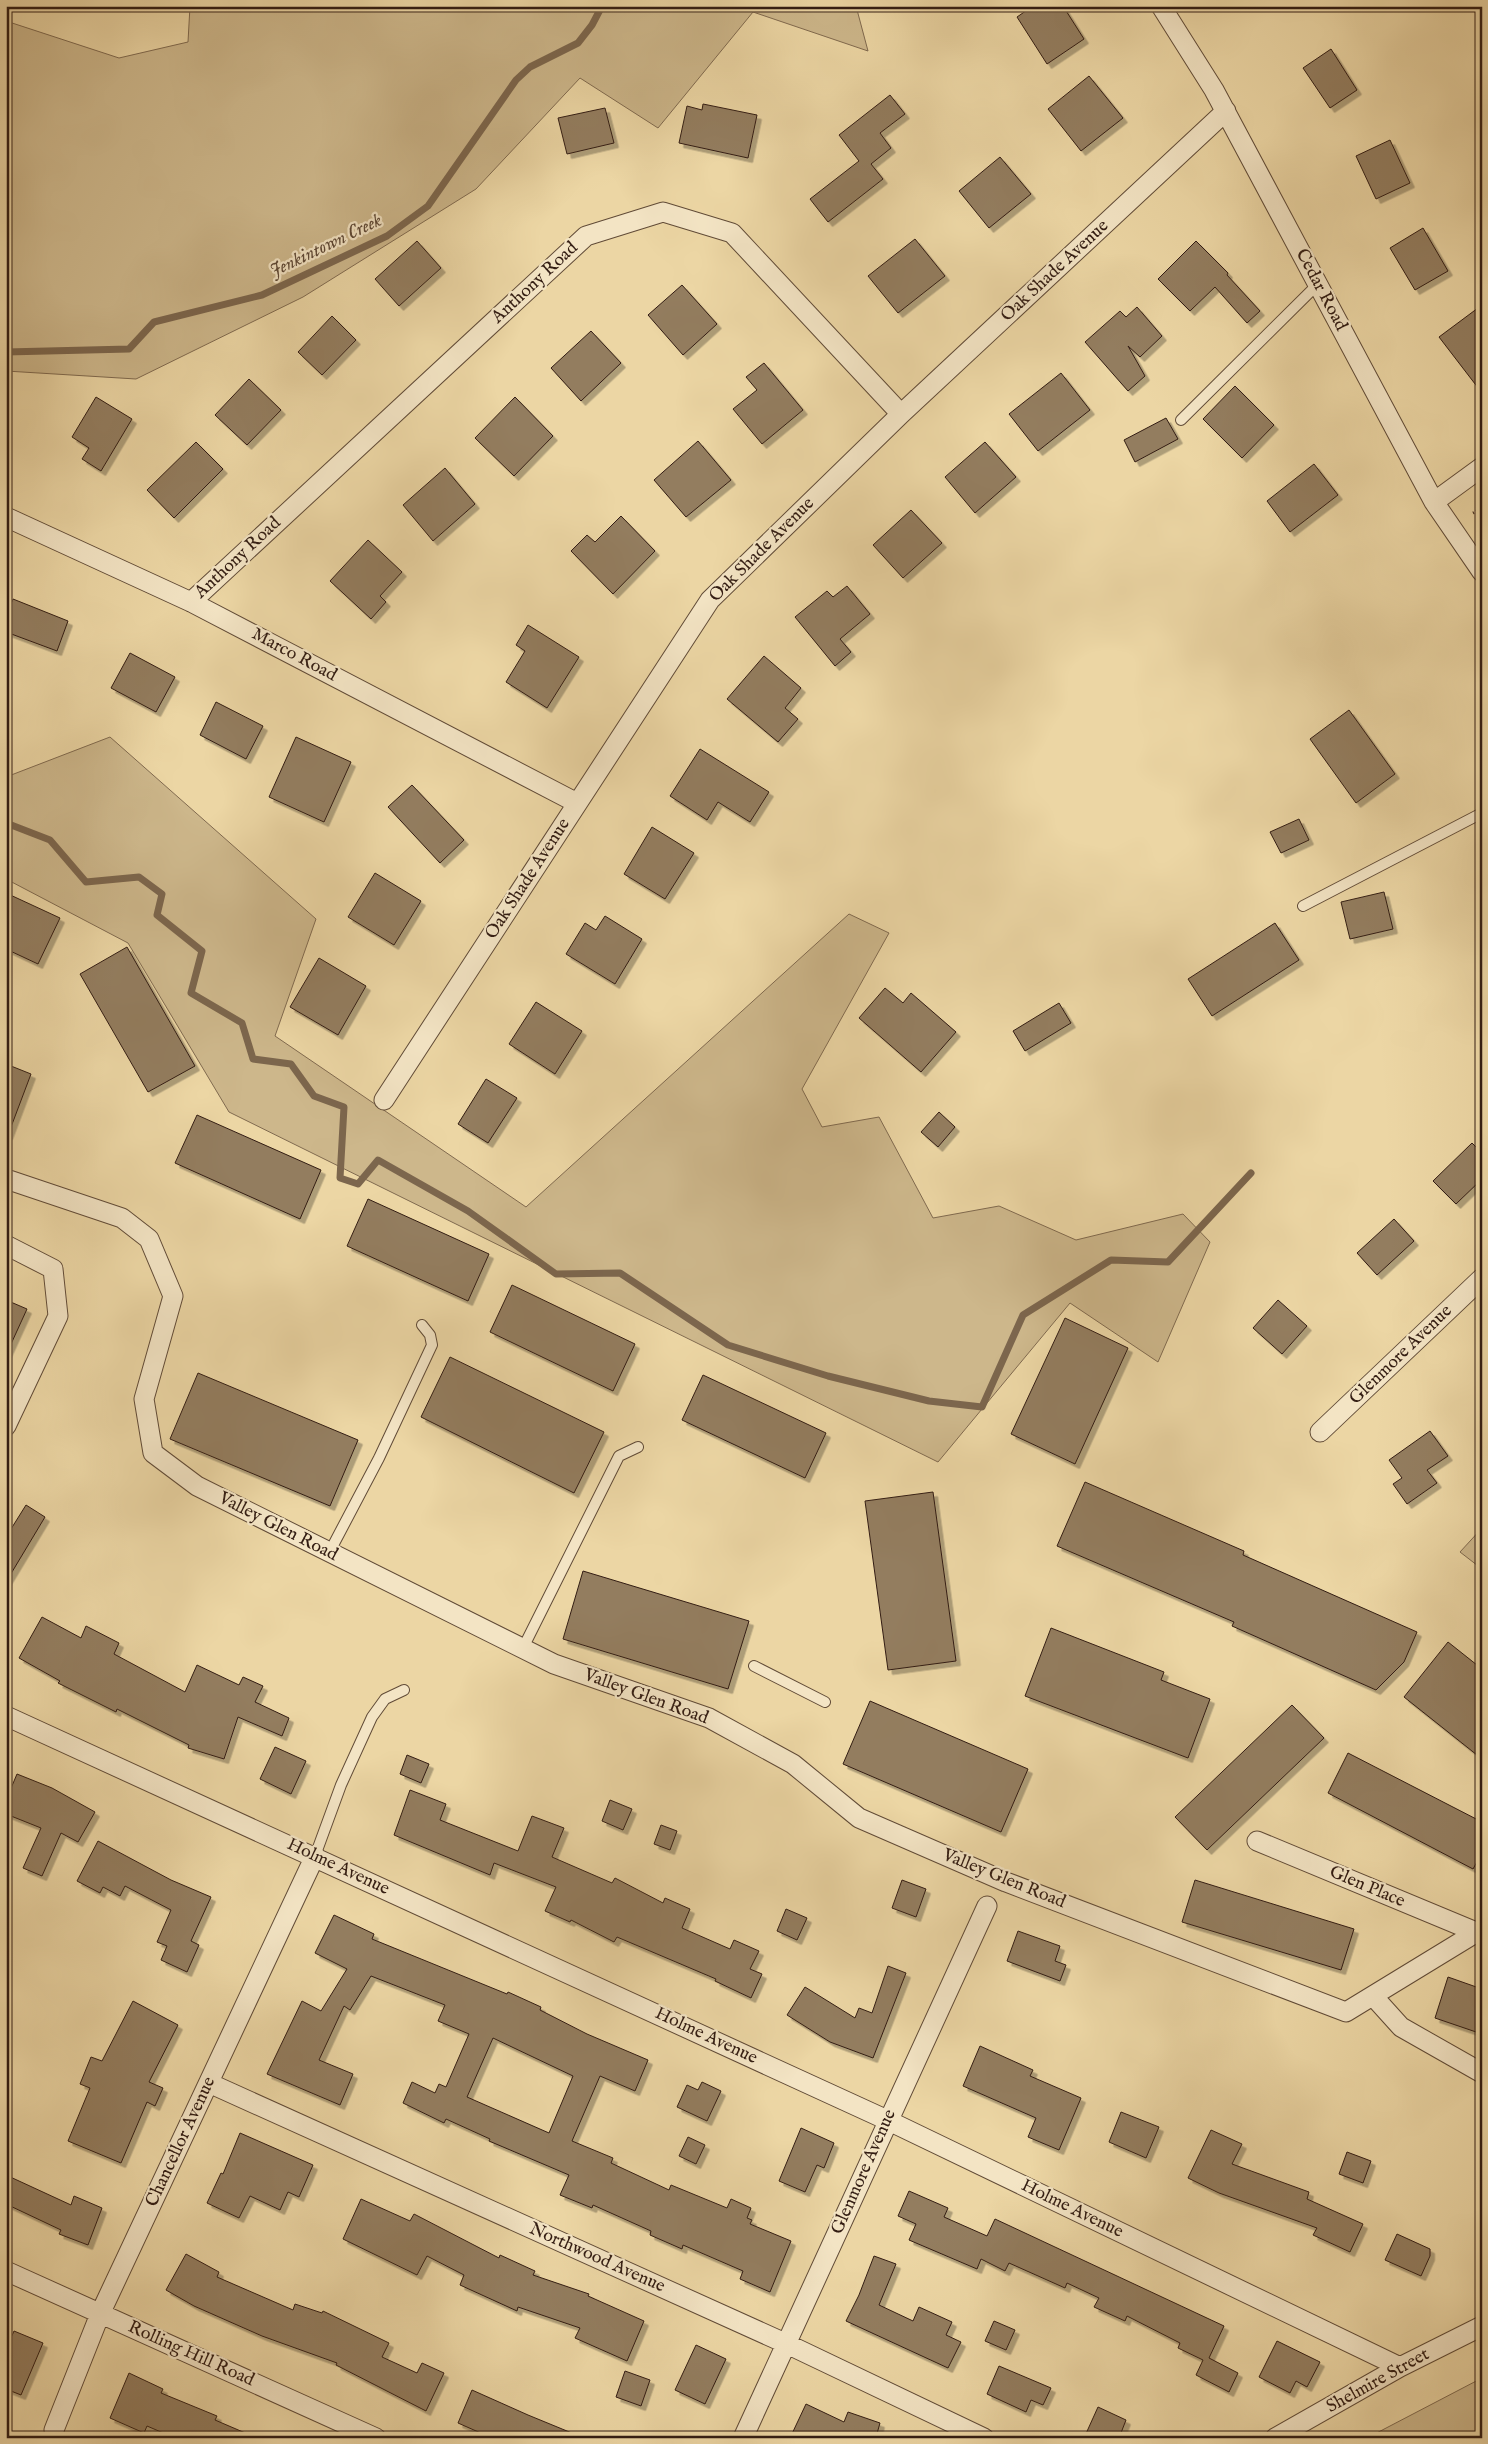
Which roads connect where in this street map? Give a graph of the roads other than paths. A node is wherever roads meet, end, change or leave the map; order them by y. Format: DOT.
graph roads {
  1 [pos="1161,6"];
  2 [pos="1226,111"];
  3 [pos="1318,284"];
  4 [pos="902,414"];
  5 [pos="1181,420"];
  6 [pos="1482,467"];
  7 [pos="1434,502"];
  8 [pos="6,517"];
  9 [pos="1482,572"];
  10 [pos="191,602"];
  11 [pos="577,803"];
  12 [pos="1482,813"];
  13 [pos="1303,906"];
  14 [pos="384,1100"];
  15 [pos="6,1178"];
  16 [pos="6,1245"];
  17 [pos="1482,1278"];
  18 [pos="422,1325"];
  19 [pos="6,1426"];
  20 [pos="1320,1432"];
  21 [pos="638,1446"];
  22 [pos="329,1553"];
  23 [pos="523,1648"];
  24 [pos="754,1666"];
  25 [pos="404,1690"];
  26 [pos="825,1702"];
  27 [pos="6,1716"];
  28 [pos="1257,1841"];
  29 [pos="315,1856"];
  30 [pos="988,1906"];
  31 [pos="1479,1930"];
  32 [pos="1373,1996"];
  33 [pos="1482,2073"];
  34 [pos="209,2083"];
  35 [pos="887,2120"];
  36 [pos="6,2270"];
  37 [pos="100,2314"];
  38 [pos="1482,2326"];
  39 [pos="787,2344"];
  40 [pos="1400,2367"];
  41 [pos="54,2430"];
  42 [pos="376,2438"];
  43 [pos="743,2438"];
  44 [pos="984,2438"];
  45 [pos="1274,2438"];
  1 -- 2 [label="street, Cedar Road"];
  2 -- 3 [label="street, Cedar Road"];
  2 -- 4 [label="street, Oak Shade Avenue"];
  3 -- 5 [label="lane"];
  3 -- 7 [label="street, Cedar Road"];
  4 -- 10 [label="street, Anthony Road"];
  4 -- 11 [label="street, Oak Shade Avenue"];
  6 -- 7 [label="street"];
  7 -- 9 [label="street, Cedar Road"];
  8 -- 10 [label="street, Marco Road"];
  10 -- 11 [label="street, Marco Road"];
  11 -- 14 [label="street, Oak Shade Avenue"];
  12 -- 13 [label="lane"];
  15 -- 22 [label="street, Valley Glen Road"];
  16 -- 19 [label="street"];
  17 -- 20 [label="street, Glenmore Avenue"];
  18 -- 22 [label="lane"];
  21 -- 23 [label="lane"];
  22 -- 23 [label="street, Valley Glen Road"];
  23 -- 32 [label="street, Valley Glen Road"];
  24 -- 26 [label="lane"];
  25 -- 29 [label="lane"];
  27 -- 29 [label="street, Holme Avenue"];
  28 -- 31 [label="street, Glen Place"];
  29 -- 34 [label="street, Chancellor Avenue"];
  29 -- 35 [label="street, Holme Avenue"];
  30 -- 35 [label="street, Glenmore Avenue"];
  31 -- 32 [label="street, Valley Glen Road"];
  32 -- 33 [label="street"];
  34 -- 37 [label="street, Chancellor Avenue"];
  34 -- 39 [label="street, Northwood Avenue"];
  35 -- 39 [label="street, Glenmore Avenue"];
  35 -- 40 [label="street, Holme Avenue"];
  36 -- 37 [label="street, Rolling Hill Road"];
  37 -- 41 [label="street, Chancellor Avenue"];
  37 -- 42 [label="street, Rolling Hill Road"];
  38 -- 40 [label="street, Shelmire Street"];
  39 -- 43 [label="street, Glenmore Avenue"];
  39 -- 44 [label="street, Northwood Avenue"];
  40 -- 45 [label="street, Shelmire Street"];
}
